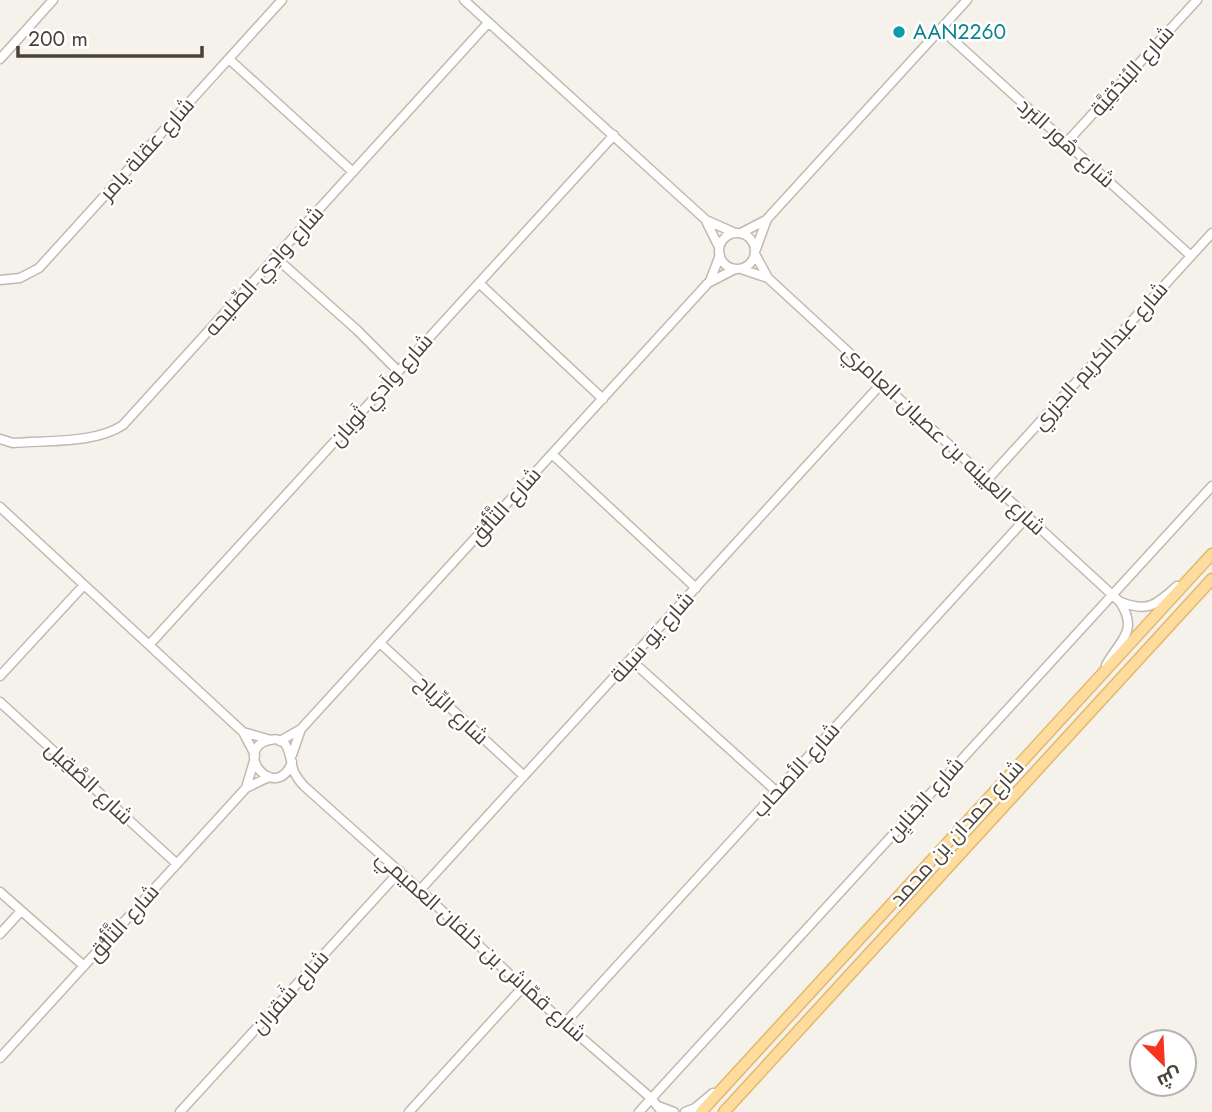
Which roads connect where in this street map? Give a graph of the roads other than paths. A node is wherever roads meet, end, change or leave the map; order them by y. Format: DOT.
graph roads {
  1 [pos="54,0"];
  2 [pos="282,0"];
  3 [pos="464,0"];
  4 [pos="967,0"];
  5 [pos="1197,0"];
  6 [pos="488,23"];
  7 [pos="941,29"];
  8 [pos="0,59"];
  9 [pos="229,59"];
  10 [pos="614,135"];
  11 [pos="1066,143"];
  12 [pos="353,172"];
  13 [pos="767,219"];
  14 [pos="706,220"];
  15 [pos="738,233"];
  16 [pos="1212,233"];
  17 [pos="720,251"];
  18 [pos="755,252"];
  19 [pos="275,257"];
  20 [pos="1191,257"];
  21 [pos="737,269"];
  22 [pos="768,278"];
  23 [pos="0,280"];
  24 [pos="479,283"];
  25 [pos="708,283"];
  26 [pos="398,371"];
  27 [pos="883,383"];
  28 [pos="603,398"];
  29 [pos="0,439"];
  30 [pos="552,454"];
  31 [pos="987,480"];
  32 [pos="1212,486"];
  33 [pos="0,507"];
  34 [pos="1027,517"];
  35 [pos="1212,554"];
  36 [pos="1196,571"];
  37 [pos="1212,579"];
  38 [pos="84,585"];
  39 [pos="696,588"];
  40 [pos="1112,594"];
  41 [pos="1120,602"];
  42 [pos="380,643"];
  43 [pos="149,645"];
  44 [pos="631,660"];
  45 [pos="1102,674"];
  46 [pos="0,676"];
  47 [pos="0,702"];
  48 [pos="301,729"];
  49 [pos="243,732"];
  50 [pos="275,741"];
  51 [pos="255,758"];
  52 [pos="292,759"];
  53 [pos="524,776"];
  54 [pos="273,777"];
  55 [pos="304,786"];
  56 [pos="246,788"];
  57 [pos="776,791"];
  58 [pos="177,864"];
  59 [pos="400,871"];
  60 [pos="420,890"];
  61 [pos="0,892"];
  62 [pos="21,911"];
  63 [pos="0,934"];
  64 [pos="84,966"];
  65 [pos="523,987"];
  66 [pos="565,1023"];
  67 [pos="0,1058"];
  68 [pos="725,1086"];
  69 [pos="651,1098"];
  70 [pos="660,1109"];
  71 [pos="180,1112"];
  72 [pos="409,1112"];
  73 [pos="639,1112"];
  74 [pos="674,1112"];
  75 [pos="685,1112"];
  76 [pos="701,1112"];
  77 [pos="724,1112"];
  1 -- 8 [label="street"];
  2 -- 9 [label="street, شارع عقلة يامر"];
  3 -- 6 [label="street"];
  4 -- 7 [label="street"];
  5 -- 11 [label="street, شارع البُندُقِيَّة"];
  6 -- 10 [label="street"];
  6 -- 12 [label="street, شارع وادِي الصِّليحه"];
  7 -- 11 [label="street, شارع هُور البَرد"];
  7 -- 13 [label="street"];
  9 -- 12 [label="street"];
  9 -- 23 [label="street, شارع عقلة يامر"];
  10 -- 14 [label="street"];
  10 -- 24 [label="street, شارع واَدي ثَوبان"];
  11 -- 20 [label="street, شارع هُور البَرد"];
  12 -- 19 [label="street, شارع وادِي الصِّليحه"];
  13 -- 15 [label="street"];
  13 -- 18 [label="street"];
  14 -- 15 [label="street"];
  14 -- 17 [label="street"];
  15 -- 17 [label="street"];
  15 -- 18 [label="street"];
  16 -- 20 [label="street, شارع عبدالكريم الجزري"];
  17 -- 21 [label="street"];
  17 -- 25 [label="street, شارع التَّألُّق"];
  18 -- 21 [label="street"];
  18 -- 22 [label="street, شارع العيينه بن عصيان العامري"];
  19 -- 26 [label="street"];
  19 -- 29 [label="street, شارع وادِي الصِّليحه"];
  20 -- 31 [label="street, شارع عبدالكريم الجزري"];
  21 -- 22 [label="street, شارع العيينه بن عصيان العامري"];
  21 -- 25 [label="street, شارع التَّألُّق"];
  22 -- 27 [label="street, شارع العيينه بن عصيان العامري"];
  24 -- 26 [label="street, شارع واَدي ثَوبان"];
  24 -- 28 [label="street"];
  25 -- 28 [label="street, شارع التَّألُّق"];
  26 -- 43 [label="street, شارع واَدي ثَوبان"];
  27 -- 31 [label="street, شارع العيينه بن عصيان العامري"];
  27 -- 39 [label="street, شارع يَو سَبلة"];
  28 -- 30 [label="street, شارع التَّألُّق"];
  30 -- 39 [label="street"];
  30 -- 42 [label="street, شارع التَّألُّق"];
  31 -- 34 [label="street, شارع العيينه بن عصيان العامري"];
  32 -- 40 [label="street, شارع الجَنايِن"];
  33 -- 38 [label="street"];
  34 -- 40 [label="street, شارع العيينه بن عصيان العامري"];
  34 -- 57 [label="street, شارع الأصحاب"];
  35 -- 36 [label="main road, شارع حمدان بن محمد"];
  36 -- 41 [label="street"];
  36 -- 45 [label="main road, شارع حمدان بن محمد"];
  37 -- 77 [label="main road, شارع حمدان بن محمد"];
  38 -- 43 [label="street"];
  38 -- 46 [label="street"];
  39 -- 44 [label="street, شارع يَو سَبلة"];
  40 -- 41 [label="street, شارع العيينه بن عصيان العامري"];
  40 -- 69 [label="street, شارع الجَنايِن"];
  41 -- 45 [label="street"];
  42 -- 48 [label="street, شارع التَّألُّق"];
  42 -- 53 [label="street, شارع الرِّياح"];
  43 -- 49 [label="street"];
  44 -- 53 [label="street, شارع يَو سَبلة"];
  44 -- 57 [label="street"];
  45 -- 68 [label="main road, شارع حمدان بن محمد"];
  47 -- 58 [label="street, شارع الصَّقِيل"];
  48 -- 50 [label="street, شارع التَّألُّق"];
  48 -- 52 [label="street, شارع التَّألُّق"];
  49 -- 50 [label="street"];
  49 -- 51 [label="street"];
  50 -- 51 [label="street"];
  50 -- 52 [label="street"];
  51 -- 54 [label="street"];
  51 -- 56 [label="street, شارع التَّألُّق"];
  52 -- 54 [label="street"];
  52 -- 55 [label="street, شارع قمّاش بن خلفان العميمي"];
  53 -- 60 [label="street, شارع يَو سَبلة"];
  54 -- 55 [label="street, شارع قمّاش بن خلفان العميمي"];
  54 -- 56 [label="street, شارع التَّألُّق"];
  55 -- 59 [label="street, شارع قمّاش بن خلفان العميمي"];
  56 -- 58 [label="street, شارع التَّألُّق"];
  57 -- 66 [label="street, شارع الأصحاب"];
  58 -- 64 [label="street, شارع التَّألُّق"];
  59 -- 60 [label="street, شارع قمّاش بن خلفان العميمي"];
  59 -- 71 [label="street, شارع شَقران"];
  60 -- 65 [label="street, شارع قمّاش بن خلفان العميمي"];
  61 -- 62 [label="street"];
  62 -- 63 [label="street"];
  62 -- 64 [label="street"];
  64 -- 67 [label="street, شارع التَّألُّق"];
  65 -- 66 [label="street, شارع قمّاش بن خلفان العميمي"];
  65 -- 72 [label="street"];
  66 -- 69 [label="street, شارع قمّاش بن خلفان العميمي"];
  68 -- 75 [label="street"];
  68 -- 76 [label="main road, شارع حمدان بن محمد"];
  69 -- 70 [label="street, شارع قمّاش بن خلفان العميمي"];
  69 -- 73 [label="street, شارع الجَنايِن"];
  70 -- 74 [label="street, شارع قمّاش بن خلفان العميمي"];
}
